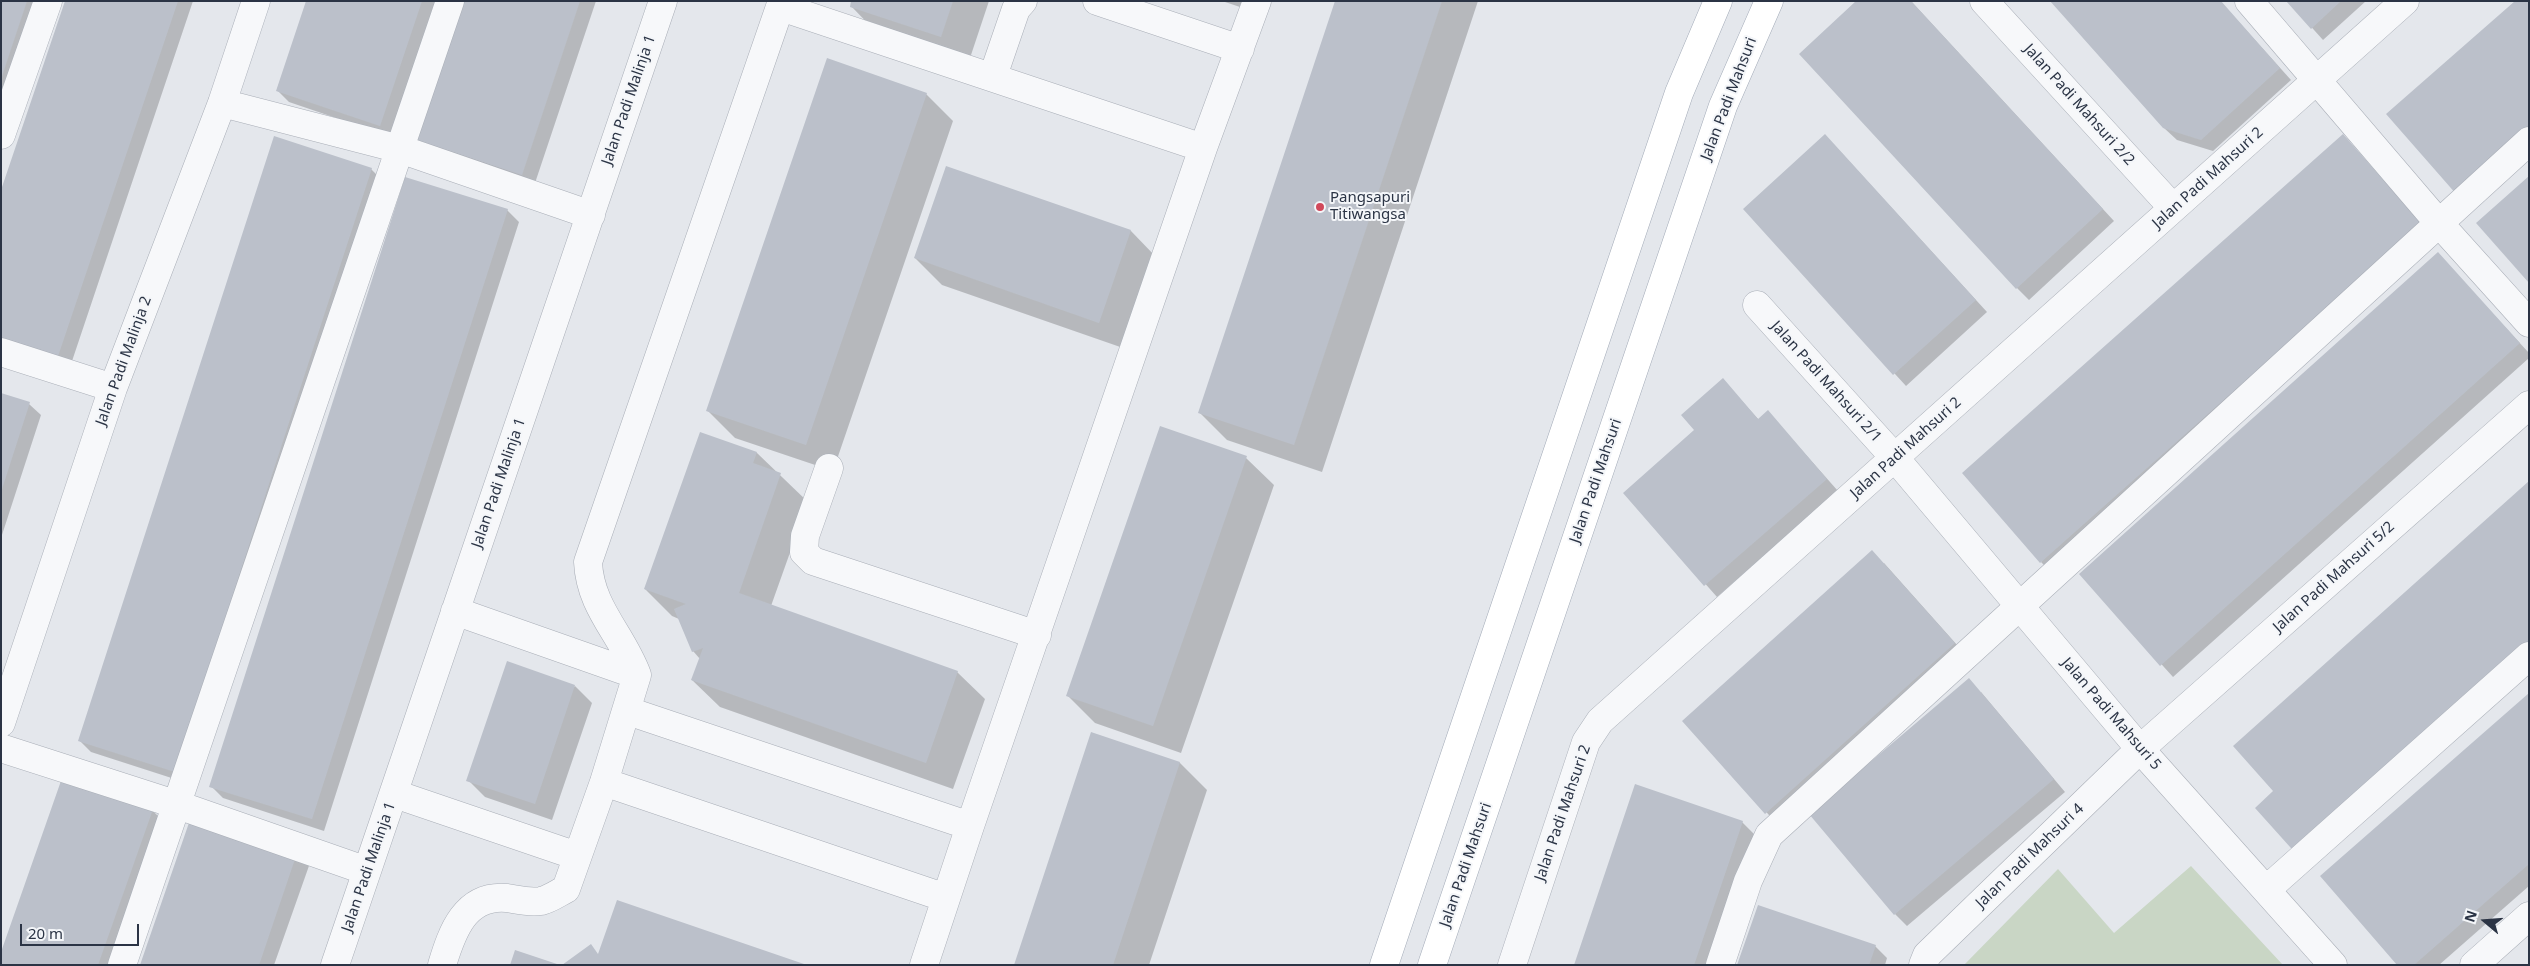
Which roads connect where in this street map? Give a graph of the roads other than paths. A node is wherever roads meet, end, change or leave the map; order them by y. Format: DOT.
graph roads {
  1 [pos="48,1"];
  2 [pos="256,1"];
  3 [pos="450,1"];
  4 [pos="663,1"];
  5 [pos="1023,1"];
  6 [pos="1097,1"];
  7 [pos="1257,1"];
  8 [pos="1718,1"];
  9 [pos="1769,1"];
  10 [pos="1984,1"];
  11 [pos="2249,1"];
  12 [pos="2405,1"];
  13 [pos="781,4"];
  14 [pos="1240,49"];
  15 [pos="993,76"];
  16 [pos="2318,80"];
  17 [pos="222,103"];
  18 [pos="1,135"];
  19 [pos="2529,141"];
  20 [pos="1203,148"];
  21 [pos="400,149"];
  22 [pos="2174,208"];
  23 [pos="591,215"];
  24 [pos="2438,222"];
  25 [pos="1757,305"];
  26 [pos="2529,323"];
  27 [pos="1,352"];
  28 [pos="113,388"];
  29 [pos="2529,405"];
  30 [pos="1895,458"];
  31 [pos="829,468"];
  32 [pos="2020,607"];
  33 [pos="455,611"];
  34 [pos="1037,635"];
  35 [pos="2529,656"];
  36 [pos="637,675"];
  37 [pos="628,711"];
  38 [pos="1,724"];
  39 [pos="1,748"];
  40 [pos="2140,749"];
  41 [pos="604,782"];
  42 [pos="395,794"];
  43 [pos="178,805"];
  44 [pos="970,826"];
  45 [pos="577,856"];
  46 [pos="367,871"];
  47 [pos="2266,890"];
  48 [pos="946,898"];
  49 [pos="2529,916"];
  50 [pos="122,965"];
  51 [pos="335,965"];
  52 [pos="442,965"];
  53 [pos="924,965"];
  54 [pos="1384,965"];
  55 [pos="1432,965"];
  56 [pos="1512,965"];
  57 [pos="1720,965"];
  58 [pos="1923,965"];
  59 [pos="2333,965"];
  60 [pos="2474,965"];
  1 -- 18 [label="street"];
  2 -- 17 [label="street, Jalan Padi Malinja 2"];
  3 -- 21 [label="street"];
  4 -- 23 [label="street, Jalan Padi Malinja 1"];
  5 -- 15 [label="street"];
  6 -- 14 [label="street"];
  7 -- 14 [label="street"];
  8 -- 54 [label="main road"];
  9 -- 55 [label="main road, Jalan Padi Mahsuri"];
  10 -- 22 [label="street, Jalan Padi Mahsuri 2/2"];
  11 -- 16 [label="street"];
  12 -- 16 [label="street, Jalan Padi Mahsuri 2"];
  13 -- 15 [label="street"];
  13 -- 36 [label="street"];
  14 -- 20 [label="street"];
  15 -- 20 [label="street"];
  16 -- 22 [label="street, Jalan Padi Mahsuri 2"];
  16 -- 24 [label="street"];
  17 -- 21 [label="street"];
  17 -- 28 [label="street, Jalan Padi Malinja 2"];
  19 -- 24 [label="street"];
  20 -- 34 [label="street"];
  21 -- 23 [label="street"];
  21 -- 43 [label="street"];
  22 -- 30 [label="street, Jalan Padi Mahsuri 2"];
  23 -- 33 [label="street, Jalan Padi Malinja 1"];
  24 -- 26 [label="street"];
  24 -- 32 [label="street"];
  25 -- 30 [label="street, Jalan Padi Mahsuri 2/1"];
  27 -- 28 [label="street"];
  28 -- 38 [label="street, Jalan Padi Malinja 2"];
  29 -- 40 [label="street, Jalan Padi Mahsuri 5/2"];
  30 -- 32 [label="street, Jalan Padi Mahsuri 5"];
  30 -- 56 [label="street, Jalan Padi Mahsuri 2"];
  31 -- 34 [label="street"];
  32 -- 40 [label="street, Jalan Padi Mahsuri 5"];
  32 -- 57 [label="street"];
  33 -- 36 [label="street"];
  33 -- 42 [label="street, Jalan Padi Malinja 1"];
  34 -- 44 [label="street"];
  35 -- 47 [label="street"];
  36 -- 37 [label="street"];
  37 -- 41 [label="street"];
  37 -- 44 [label="street"];
  39 -- 43 [label="street"];
  40 -- 47 [label="street, Jalan Padi Mahsuri 5"];
  40 -- 58 [label="street, Jalan Padi Mahsuri 4"];
  41 -- 45 [label="street"];
  41 -- 48 [label="street"];
  42 -- 45 [label="street"];
  42 -- 46 [label="street, Jalan Padi Malinja 1"];
  43 -- 46 [label="street"];
  43 -- 50 [label="street"];
  44 -- 48 [label="street"];
  45 -- 52 [label="street"];
  46 -- 51 [label="street, Jalan Padi Malinja 1"];
  47 -- 59 [label="street, Jalan Padi Mahsuri 5"];
  48 -- 53 [label="street"];
  49 -- 60 [label="street"];
}
